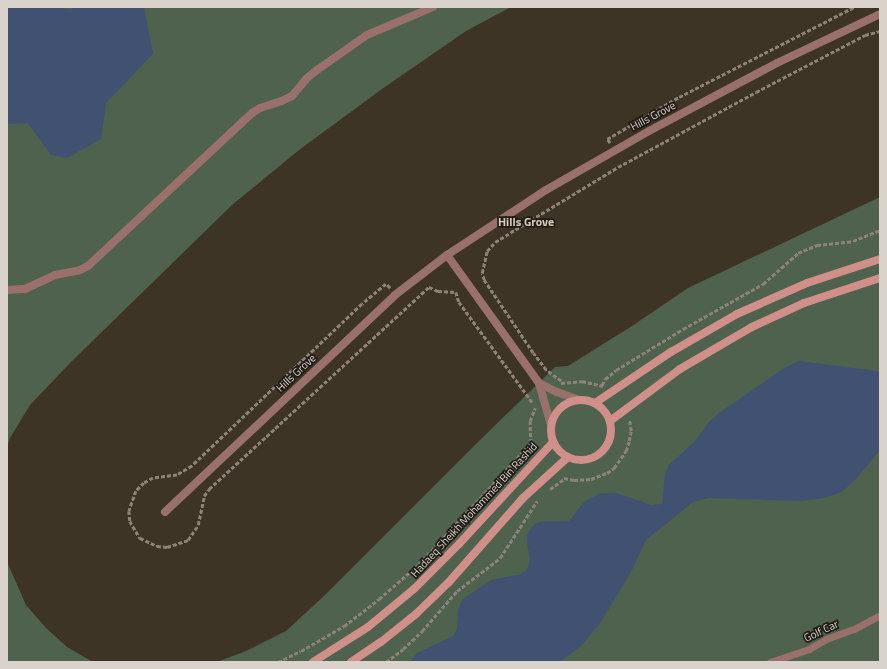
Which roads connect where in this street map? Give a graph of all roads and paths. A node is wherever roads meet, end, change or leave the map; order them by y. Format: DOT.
graph roads {
  1 [pos="433,7"];
  2 [pos="854,7"];
  3 [pos="880,14"];
  4 [pos="880,31"];
  5 [pos="614,150"];
  6 [pos="880,230"];
  7 [pos="447,255"];
  8 [pos="880,259"];
  9 [pos="880,278"];
  10 [pos="7,290"];
  11 [pos="395,295"];
  12 [pos="539,382"];
  13 [pos="562,382"];
  14 [pos="602,386"];
  15 [pos="579,400"];
  16 [pos="594,403"];
  17 [pos="536,406"];
  18 [pos="626,409"];
  19 [pos="610,421"];
  20 [pos="551,425"];
  21 [pos="553,442"];
  22 [pos="530,443"];
  23 [pos="568,457"];
  24 [pos="551,472"];
  25 [pos="566,478"];
  26 [pos="548,491"];
  27 [pos="540,498"];
  28 [pos="165,512"];
  29 [pos="880,615"];
  30 [pos="278,662"];
  31 [pos="313,662"];
  32 [pos="351,662"];
  33 [pos="386,662"];
  34 [pos="770,662"];
  1 -- 10 [label="street"];
  2 -- 5 [label="path"];
  3 -- 5 [label="street, Hills Grove"];
  4 -- 13 [label="path"];
  5 -- 7 [label="street, Hills Grove"];
  6 -- 14 [label="path"];
  7 -- 11 [label="street, Hills Grove"];
  7 -- 12 [label="street"];
  8 -- 16 [label="street"];
  9 -- 18 [label="street"];
  11 -- 17 [label="path"];
  11 -- 28 [label="street, Hills Grove"];
  12 -- 15 [label="street"];
  12 -- 20 [label="street"];
  15 -- 16 [label="street"];
  15 -- 20 [label="street"];
  16 -- 19 [label="street"];
  18 -- 19 [label="street"];
  18 -- 25 [label="path"];
  19 -- 23 [label="street"];
  20 -- 21 [label="street"];
  21 -- 23 [label="street"];
  21 -- 31 [label="street, Hadaeq Sheikh Mohammed Bin Rashid"];
  22 -- 30 [label="path"];
  23 -- 24 [label="street"];
  24 -- 25 [label="path"];
  24 -- 32 [label="street"];
  25 -- 26 [label="path"];
  27 -- 33 [label="path"];
  29 -- 34 [label="lane, Golf Car"];
}
